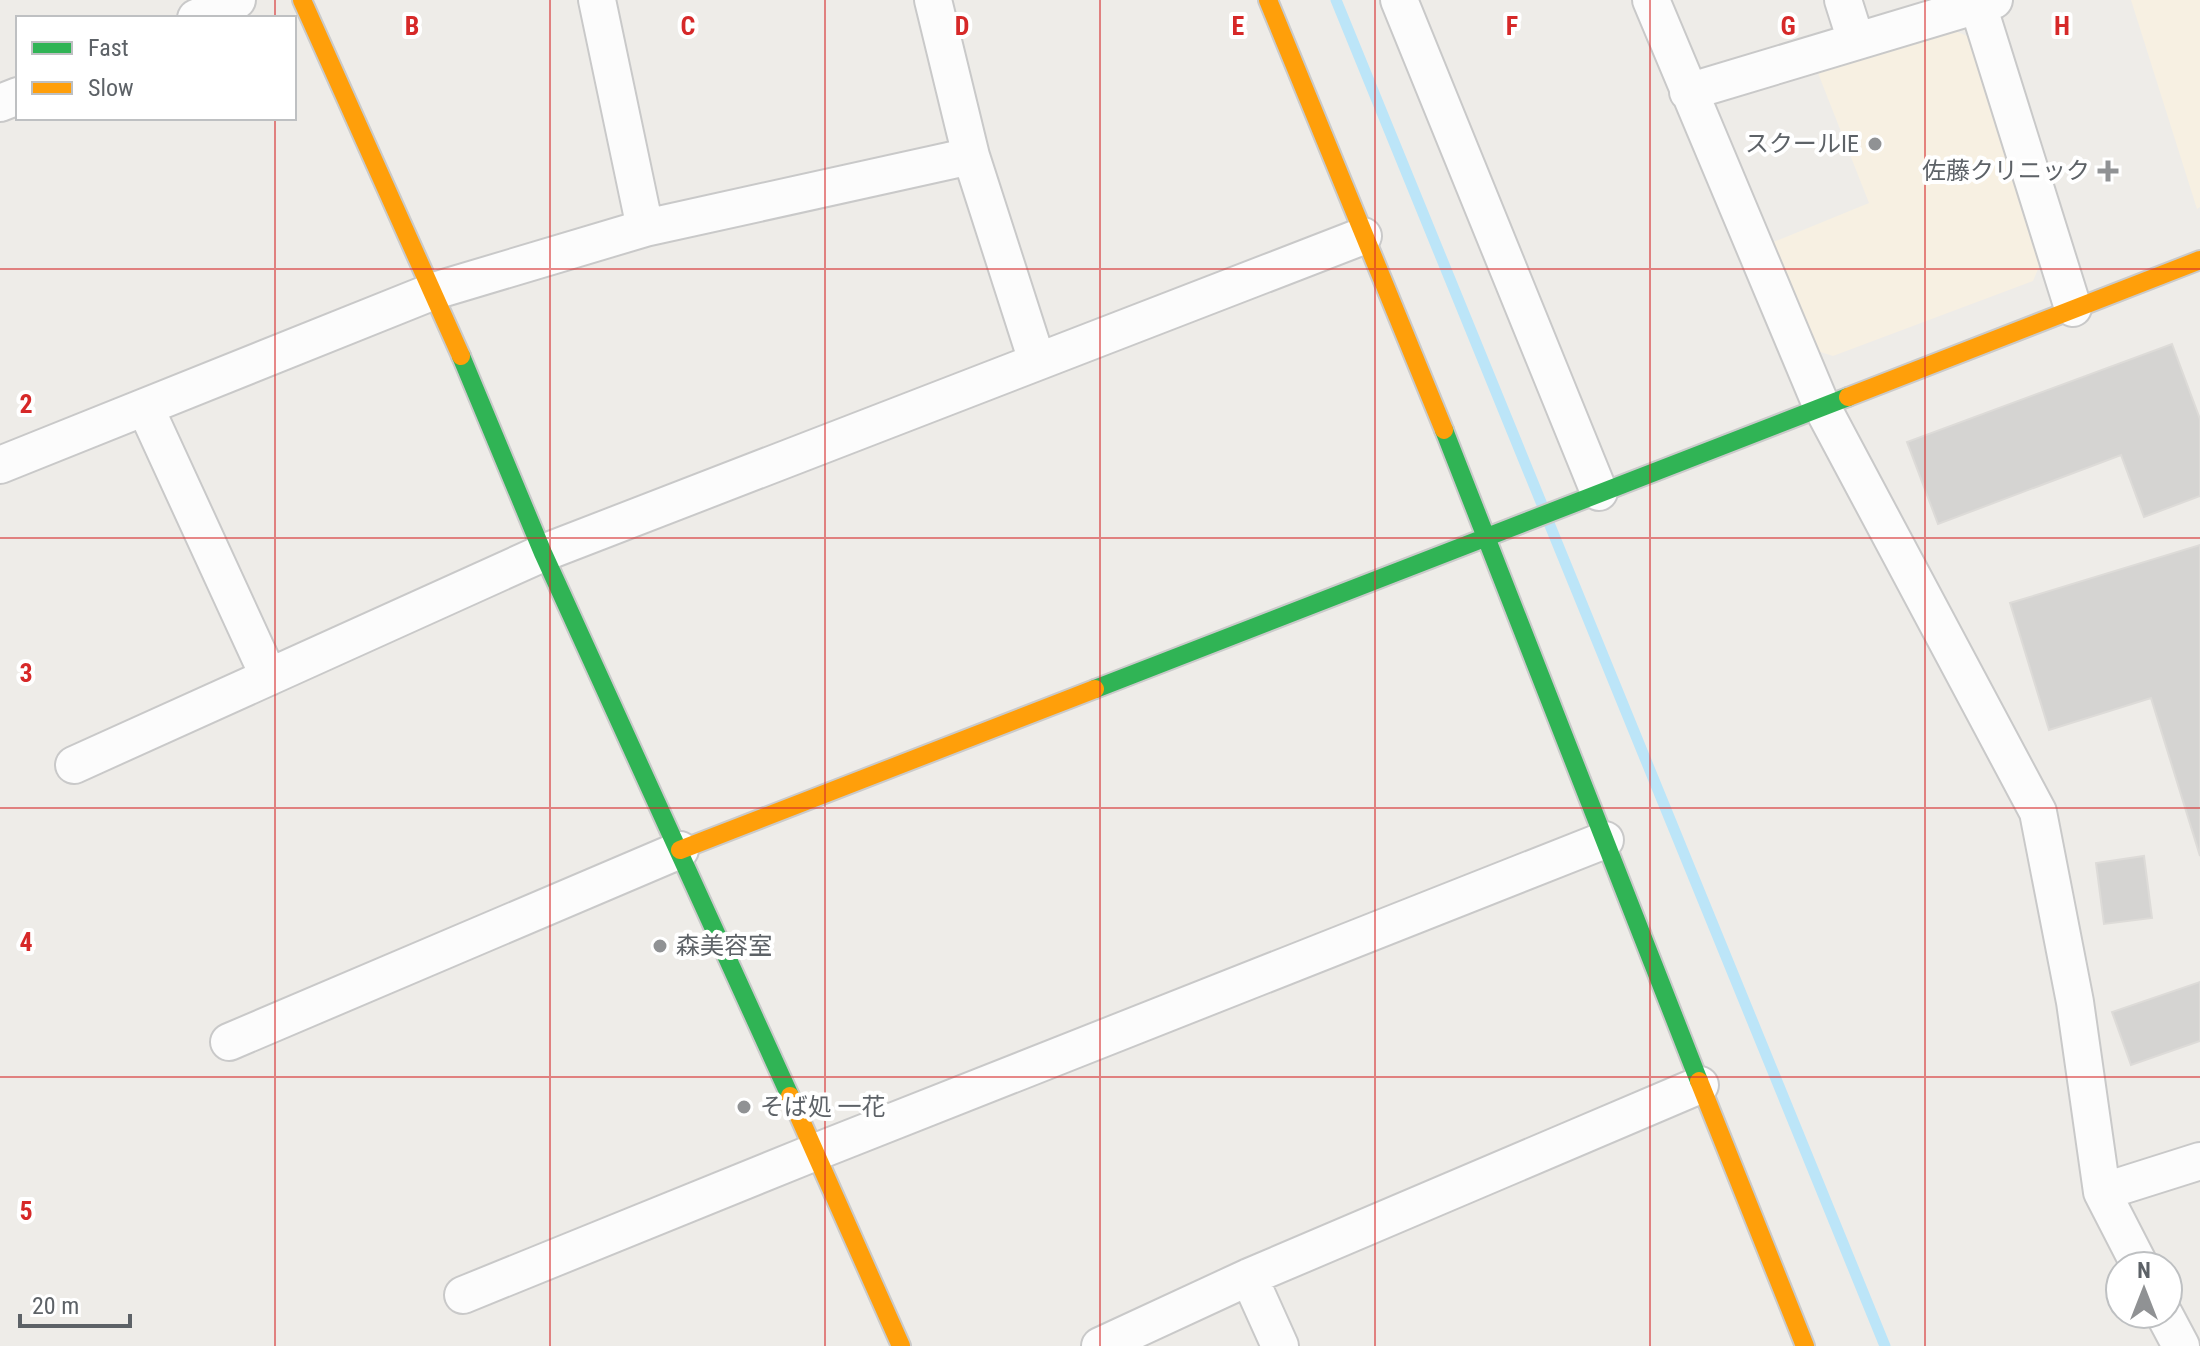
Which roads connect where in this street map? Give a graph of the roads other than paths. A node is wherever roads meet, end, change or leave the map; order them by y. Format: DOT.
graph roads {
  1 [pos="237,0"];
  2 [pos="302,0"];
  3 [pos="597,0"];
  4 [pos="933,0"];
  5 [pos="1268,0"];
  6 [pos="1399,0"];
  7 [pos="1651,0"];
  8 [pos="1843,0"];
  9 [pos="1986,3"];
  10 [pos="201,16"];
  11 [pos="1856,41"];
  12 [pos="1688,92"];
  13 [pos="971,156"];
  14 [pos="645,228"];
  15 [pos="1363,236"];
  16 [pos="2199,265"];
  17 [pos="434,291"];
  18 [pos="2073,308"];
  19 [pos="1037,361"];
  20 [pos="1821,405"];
  21 [pos="145,407"];
  22 [pos="0,465"];
  23 [pos="1599,492"];
  24 [pos="1487,536"];
  25 [pos="543,553"];
  26 [pos="269,677"];
  27 [pos="74,765"];
  28 [pos="1605,840"];
  29 [pos="680,850"];
  30 [pos="229,1042"];
  31 [pos="1700,1085"];
  32 [pos="813,1153"];
  33 [pos="2200,1161"];
  34 [pos="2102,1192"];
  35 [pos="2132,1250"];
  36 [pos="1249,1277"];
  37 [pos="463,1295"];
  38 [pos="901,1346"];
  39 [pos="1100,1346"];
  40 [pos="1280,1346"];
  41 [pos="1805,1346"];
  1 -- 10 [label="street"];
  2 -- 17 [label="street"];
  3 -- 14 [label="street"];
  4 -- 13 [label="street"];
  5 -- 15 [label="street"];
  6 -- 23 [label="street"];
  7 -- 12 [label="street"];
  8 -- 11 [label="street"];
  9 -- 11 [label="street"];
  9 -- 18 [label="street"];
  11 -- 12 [label="street"];
  12 -- 20 [label="street"];
  13 -- 14 [label="street"];
  13 -- 19 [label="street"];
  14 -- 17 [label="street"];
  15 -- 19 [label="street"];
  15 -- 24 [label="street"];
  16 -- 18 [label="street"];
  17 -- 21 [label="street"];
  17 -- 25 [label="street"];
  18 -- 20 [label="street"];
  19 -- 25 [label="street"];
  20 -- 23 [label="street"];
  20 -- 34 [label="street"];
  21 -- 22 [label="street"];
  21 -- 26 [label="street"];
  23 -- 24 [label="street"];
  24 -- 28 [label="street"];
  24 -- 29 [label="street"];
  25 -- 26 [label="street"];
  25 -- 29 [label="street"];
  26 -- 27 [label="street"];
  28 -- 31 [label="street"];
  28 -- 32 [label="street"];
  29 -- 30 [label="street"];
  29 -- 32 [label="street"];
  31 -- 36 [label="street"];
  31 -- 41 [label="street"];
  32 -- 37 [label="street"];
  32 -- 38 [label="street"];
  33 -- 34 [label="street"];
  34 -- 35 [label="street"];
  36 -- 39 [label="street"];
  36 -- 40 [label="street"];
}
